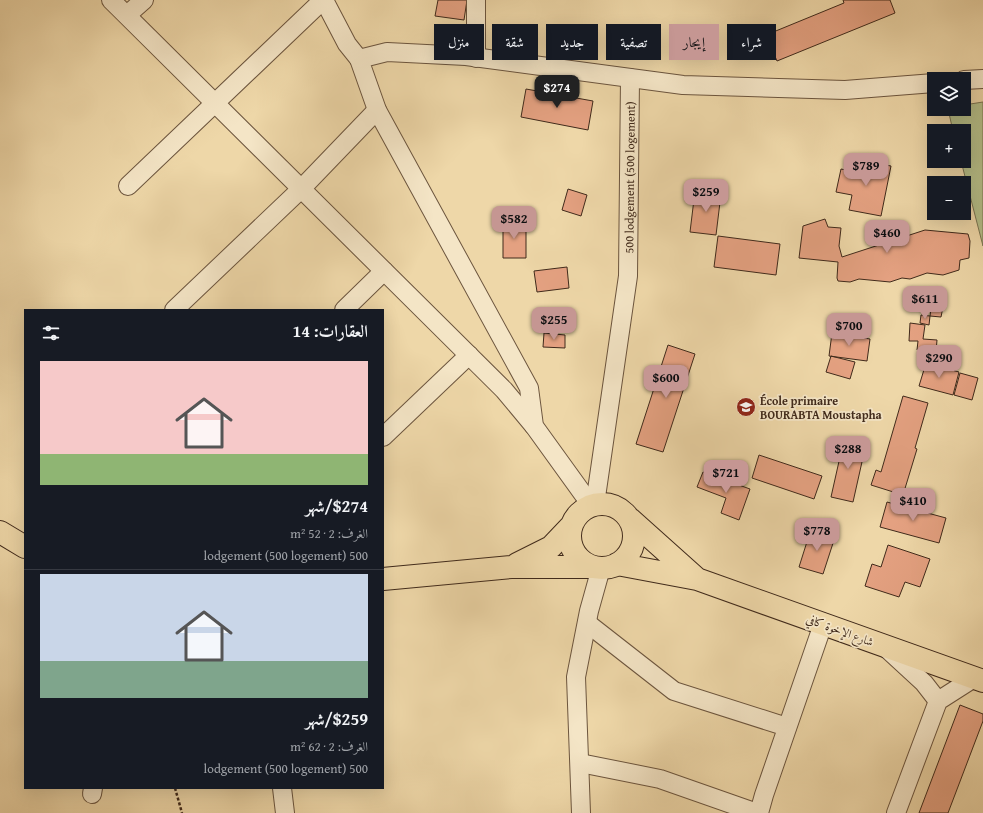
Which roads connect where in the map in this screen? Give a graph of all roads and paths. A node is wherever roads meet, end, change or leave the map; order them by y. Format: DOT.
graph roads {
  1 [pos="111,0"];
  2 [pos="144,0"];
  3 [pos="323,0"];
  4 [pos="476,0"];
  5 [pos="127,15"];
  6 [pos="476,24"];
  7 [pos="434,55"];
  8 [pos="359,59"];
  9 [pos="484,59"];
  10 [pos="630,78"];
  11 [pos="983,79"];
  12 [pos="971,80"];
  13 [pos="927,84"];
  14 [pos="215,104"];
  15 [pos="377,110"];
  16 [pos="128,186"];
  17 [pos="302,189"];
  18 [pos="384,271"];
  19 [pos="175,309"];
  20 [pos="345,309"];
  21 [pos="469,355"];
  22 [pos="534,426"];
  23 [pos="384,436"];
  24 [pos="593,504"];
  25 [pos="630,520"];
  26 [pos="570,526"];
  27 [pos="0,532"];
  28 [pos="24,546"];
  29 [pos="603,566"];
  30 [pos="511,567"];
  31 [pos="384,579"];
  32 [pos="697,579"];
  33 [pos="587,623"];
  34 [pos="823,624"];
  35 [pos="892,649"];
  36 [pos="974,678"];
  37 [pos="938,701"];
  38 [pos="787,727"];
  39 [pos="580,763"];
  40 [pos="175,789"];
  41 [pos="282,789"];
  42 [pos="182,813"];
  43 [pos="285,813"];
  44 [pos="581,813"];
  45 [pos="758,813"];
  46 [pos="896,813"];
  1 -- 5 [label="street"];
  2 -- 5 [label="street"];
  3 -- 8 [label="street"];
  3 -- 14 [label="street"];
  4 -- 6 [label="street"];
  5 -- 14 [label="street"];
  7 -- 8 [label="street"];
  8 -- 15 [label="street"];
  9 -- 10 [label="street"];
  10 -- 13 [label="street"];
  10 -- 24 [label="street, 500 lodgement (500 logement)"];
  11 -- 12 [label="street"];
  14 -- 16 [label="street"];
  14 -- 17 [label="street"];
  15 -- 17 [label="street"];
  15 -- 22 [label="street"];
  17 -- 18 [label="street"];
  17 -- 19 [label="street"];
  18 -- 20 [label="street"];
  18 -- 21 [label="street"];
  21 -- 22 [label="street"];
  21 -- 23 [label="street"];
  22 -- 24 [label="street"];
  24 -- 25 [label="main road"];
  24 -- 26 [label="main road"];
  25 -- 29 [label="main road"];
  25 -- 32 [label="main road"];
  26 -- 29 [label="main road"];
  26 -- 30 [label="main road"];
  27 -- 28 [label="main road"];
  29 -- 30 [label="main road"];
  29 -- 32 [label="main road"];
  29 -- 33 [label="street"];
  30 -- 31 [label="main road"];
  32 -- 34 [label="main road, شارع الإخوة كافي"];
  33 -- 38 [label="street"];
  33 -- 39 [label="street"];
  34 -- 35 [label="main road, شارع الإخوة كافي"];
  34 -- 38 [label="street"];
  35 -- 36 [label="main road, شارع الإخوة كافي"];
  35 -- 37 [label="street"];
  36 -- 37 [label="street"];
  37 -- 46 [label="street"];
  38 -- 45 [label="street"];
  39 -- 44 [label="street"];
  39 -- 45 [label="street"];
  40 -- 42 [label="path"];
  41 -- 43 [label="street"];
}
